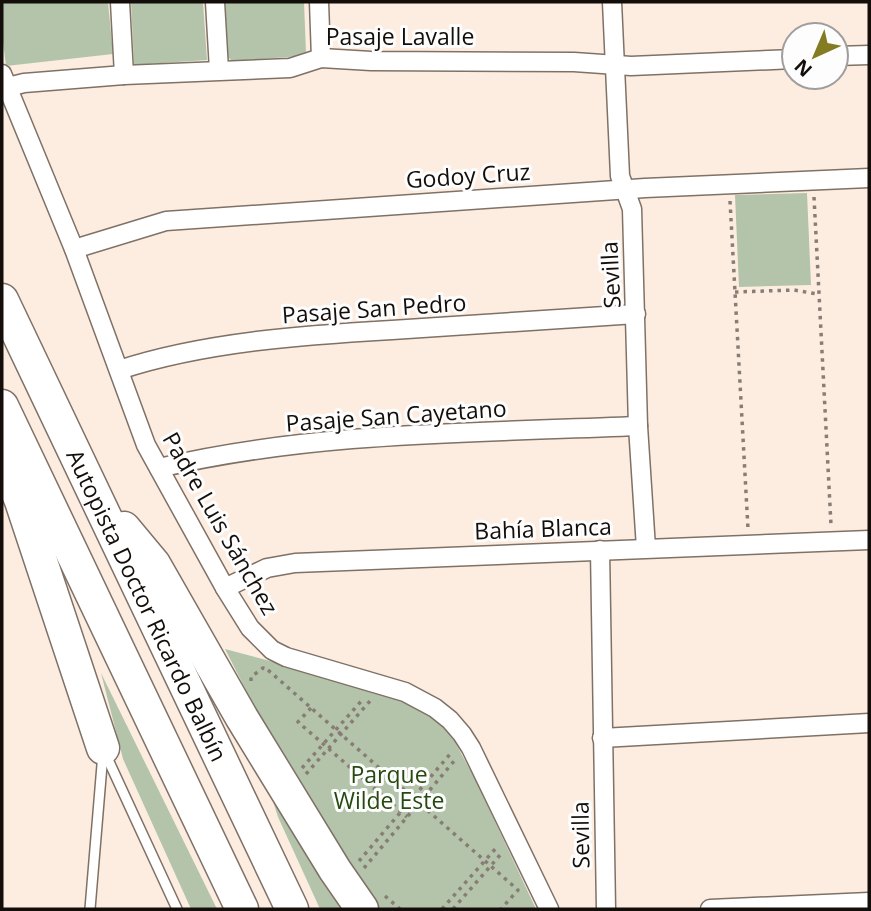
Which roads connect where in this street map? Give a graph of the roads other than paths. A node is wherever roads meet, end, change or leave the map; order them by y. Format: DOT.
graph roads {
  1 [pos="120,2"];
  2 [pos="215,2"];
  3 [pos="318,2"];
  4 [pos="612,2"];
  5 [pos="869,55"];
  6 [pos="850,56"];
  7 [pos="321,58"];
  8 [pos="780,59"];
  9 [pos="615,65"];
  10 [pos="219,70"];
  11 [pos="124,75"];
  12 [pos="5,81"];
  13 [pos="869,178"];
  14 [pos="624,190"];
  15 [pos="74,249"];
  16 [pos="2,300"];
  17 [pos="636,314"];
  18 [pos="119,370"];
  19 [pos="2,406"];
  20 [pos="638,426"];
  21 [pos="2,455"];
  22 [pos="159,468"];
  23 [pos="92,487"];
  24 [pos="869,540"];
  25 [pos="646,548"];
  26 [pos="600,550"];
  27 [pos="225,588"];
  28 [pos="869,723"];
  29 [pos="602,738"];
  30 [pos="103,748"];
  31 [pos="371,900"];
  32 [pos="869,902"];
  33 [pos="90,909"];
  34 [pos="177,909"];
  35 [pos="242,909"];
  36 [pos="292,909"];
  37 [pos="550,909"];
  38 [pos="606,909"];
  39 [pos="710,909"];
  1 -- 11 [label="street"];
  2 -- 10 [label="street"];
  3 -- 7 [label="street"];
  4 -- 9 [label="street, Sevilla"];
  5 -- 6 [label="street"];
  7 -- 9 [label="street, Pasaje Lavalle"];
  7 -- 10 [label="street, Pasaje Lavalle"];
  8 -- 9 [label="street, Pasaje Lavalle"];
  9 -- 14 [label="street, Sevilla"];
  10 -- 11 [label="street, Pasaje Lavalle"];
  11 -- 12 [label="street, Pasaje Lavalle"];
  12 -- 15 [label="street, Padre Luis Sánchez"];
  13 -- 14 [label="street, Godoy Cruz"];
  14 -- 15 [label="street, Godoy Cruz"];
  14 -- 17 [label="street, Sevilla"];
  15 -- 18 [label="street, Padre Luis Sánchez"];
  16 -- 23 [label="highway, Autopista Doctor Ricardo Balbín"];
  17 -- 18 [label="street, Pasaje San Pedro"];
  17 -- 20 [label="street, Sevilla"];
  18 -- 22 [label="street, Padre Luis Sánchez"];
  19 -- 35 [label="highway, Autopista Doctor Ricardo Balbín"];
  20 -- 22 [label="street, Pasaje San Cayetano"];
  20 -- 25 [label="street, Sevilla"];
  21 -- 30 [label="highway"];
  22 -- 27 [label="street, Padre Luis Sánchez"];
  23 -- 31 [label="highway"];
  23 -- 36 [label="highway, Autopista Doctor Ricardo Balbín"];
  24 -- 25 [label="street, Bahía Blanca"];
  25 -- 26 [label="street, Bahía Blanca"];
  26 -- 27 [label="street, Bahía Blanca"];
  26 -- 29 [label="street, Sevilla"];
  27 -- 37 [label="street, Padre Luis Sánchez"];
  28 -- 29 [label="street"];
  29 -- 38 [label="street, Sevilla"];
  30 -- 33 [label="lane"];
  30 -- 34 [label="lane"];
  32 -- 39 [label="street"];
}
